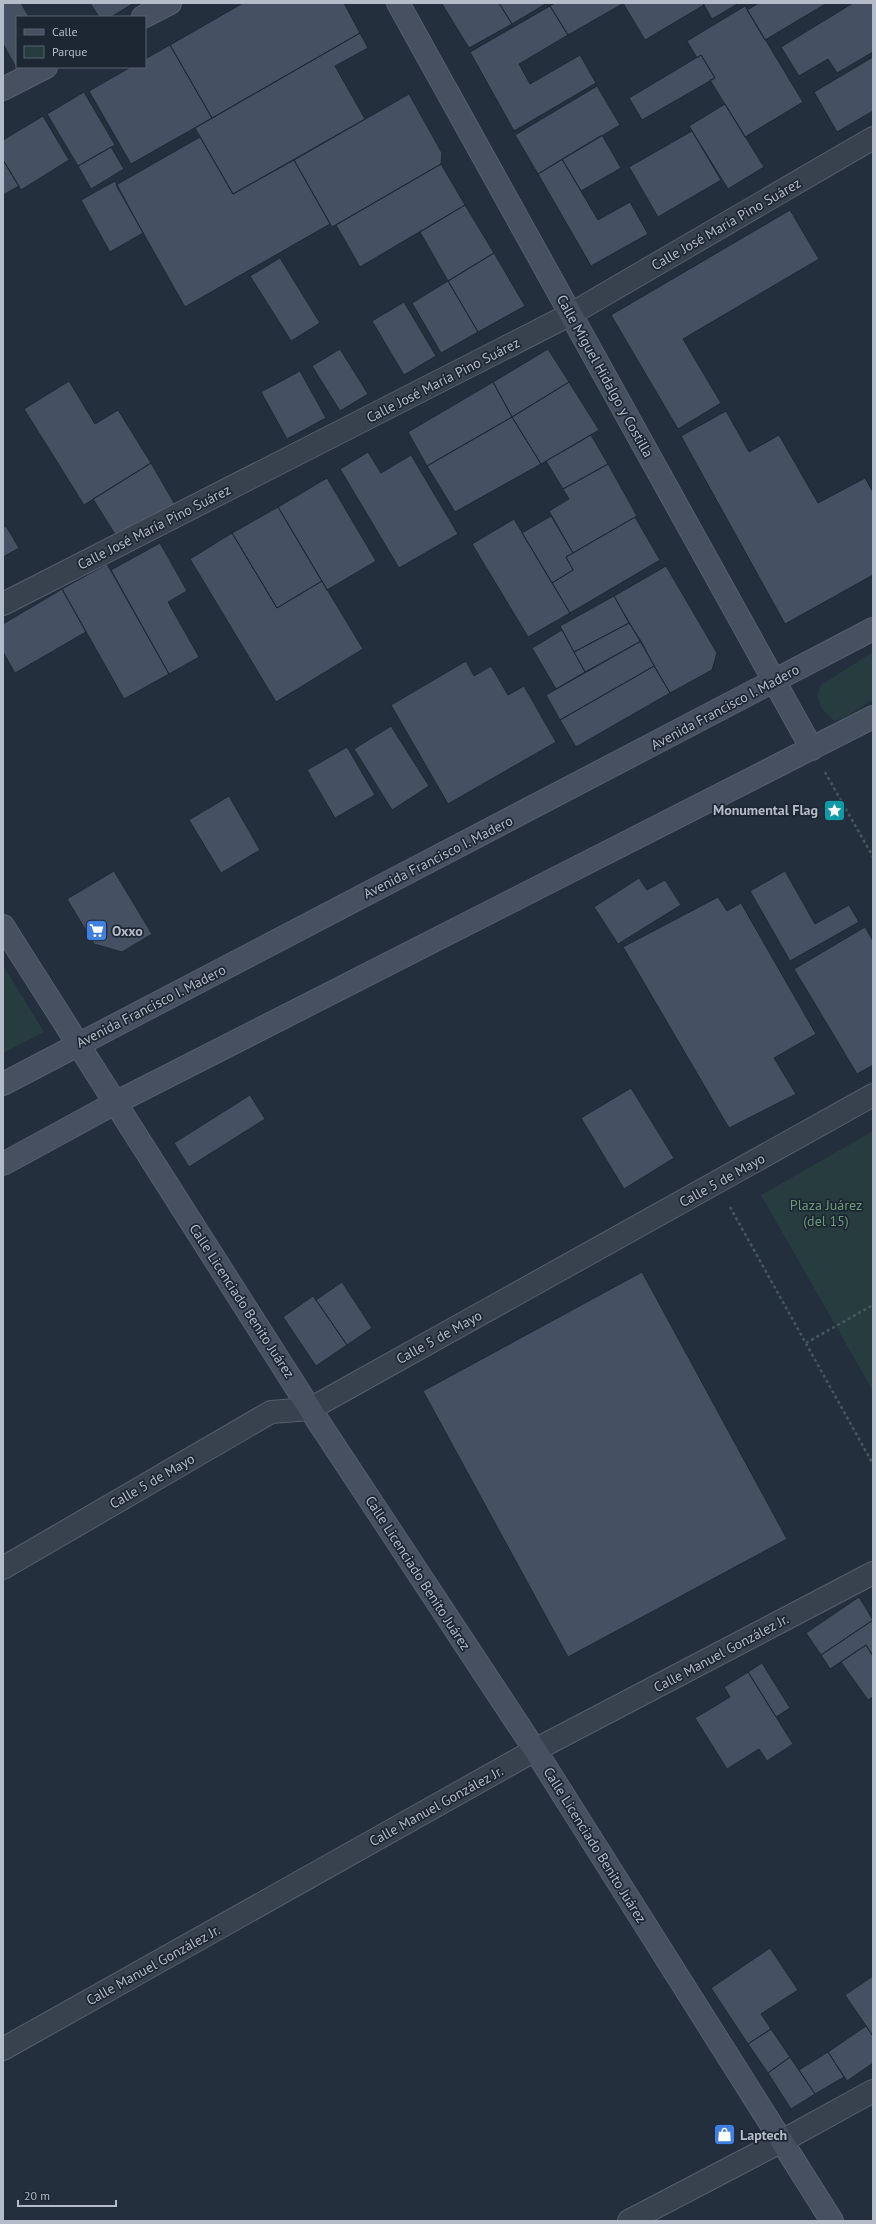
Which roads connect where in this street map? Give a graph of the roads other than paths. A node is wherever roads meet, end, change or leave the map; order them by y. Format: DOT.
graph roads {
  1 [pos="170,3"];
  2 [pos="398,3"];
  3 [pos="145,16"];
  4 [pos="44,68"];
  5 [pos="3,89"];
  6 [pos="873,138"];
  7 [pos="571,314"];
  8 [pos="3,604"];
  9 [pos="873,629"];
  10 [pos="774,682"];
  11 [pos="873,717"];
  12 [pos="812,749"];
  13 [pos="3,926"];
  14 [pos="77,1044"];
  15 [pos="3,1084"];
  16 [pos="873,1095"];
  17 [pos="114,1103"];
  18 [pos="3,1164"];
  19 [pos="310,1409"];
  20 [pos="3,1568"];
  21 [pos="873,1573"];
  22 [pos="535,1750"];
  23 [pos="3,2049"];
  24 [pos="873,2091"];
  25 [pos="782,2141"];
  26 [pos="629,2221"];
  27 [pos="832,2221"];
  1 -- 3 [label="street"];
  2 -- 7 [label="street, Calle Miguel Hidalgo y Costilla"];
  4 -- 5 [label="street"];
  6 -- 7 [label="street, Calle José María Pino Suárez"];
  7 -- 8 [label="street, Calle José María Pino Suárez"];
  7 -- 10 [label="street, Calle Miguel Hidalgo y Costilla"];
  9 -- 10 [label="street, Avenida Francisco I. Madero"];
  10 -- 12 [label="street, Calle Miguel Hidalgo y Costilla"];
  10 -- 14 [label="street, Avenida Francisco I. Madero"];
  11 -- 12 [label="street"];
  12 -- 17 [label="street"];
  13 -- 14 [label="street, Calle Licenciado Benito Juárez"];
  14 -- 15 [label="street, Avenida Francisco I. Madero"];
  14 -- 17 [label="street, Calle Licenciado Benito Juárez"];
  16 -- 19 [label="street, Calle 5 de Mayo"];
  17 -- 18 [label="street"];
  17 -- 19 [label="street, Calle Licenciado Benito Juárez"];
  19 -- 20 [label="street, Calle 5 de Mayo"];
  19 -- 22 [label="street, Calle Licenciado Benito Juárez"];
  21 -- 22 [label="street, Calle Manuel González Jr."];
  22 -- 23 [label="street, Calle Manuel González Jr."];
  22 -- 25 [label="street, Calle Licenciado Benito Juárez"];
  24 -- 25 [label="street"];
  25 -- 26 [label="street"];
  25 -- 27 [label="street, Calle Licenciado Benito Juárez"];
}
